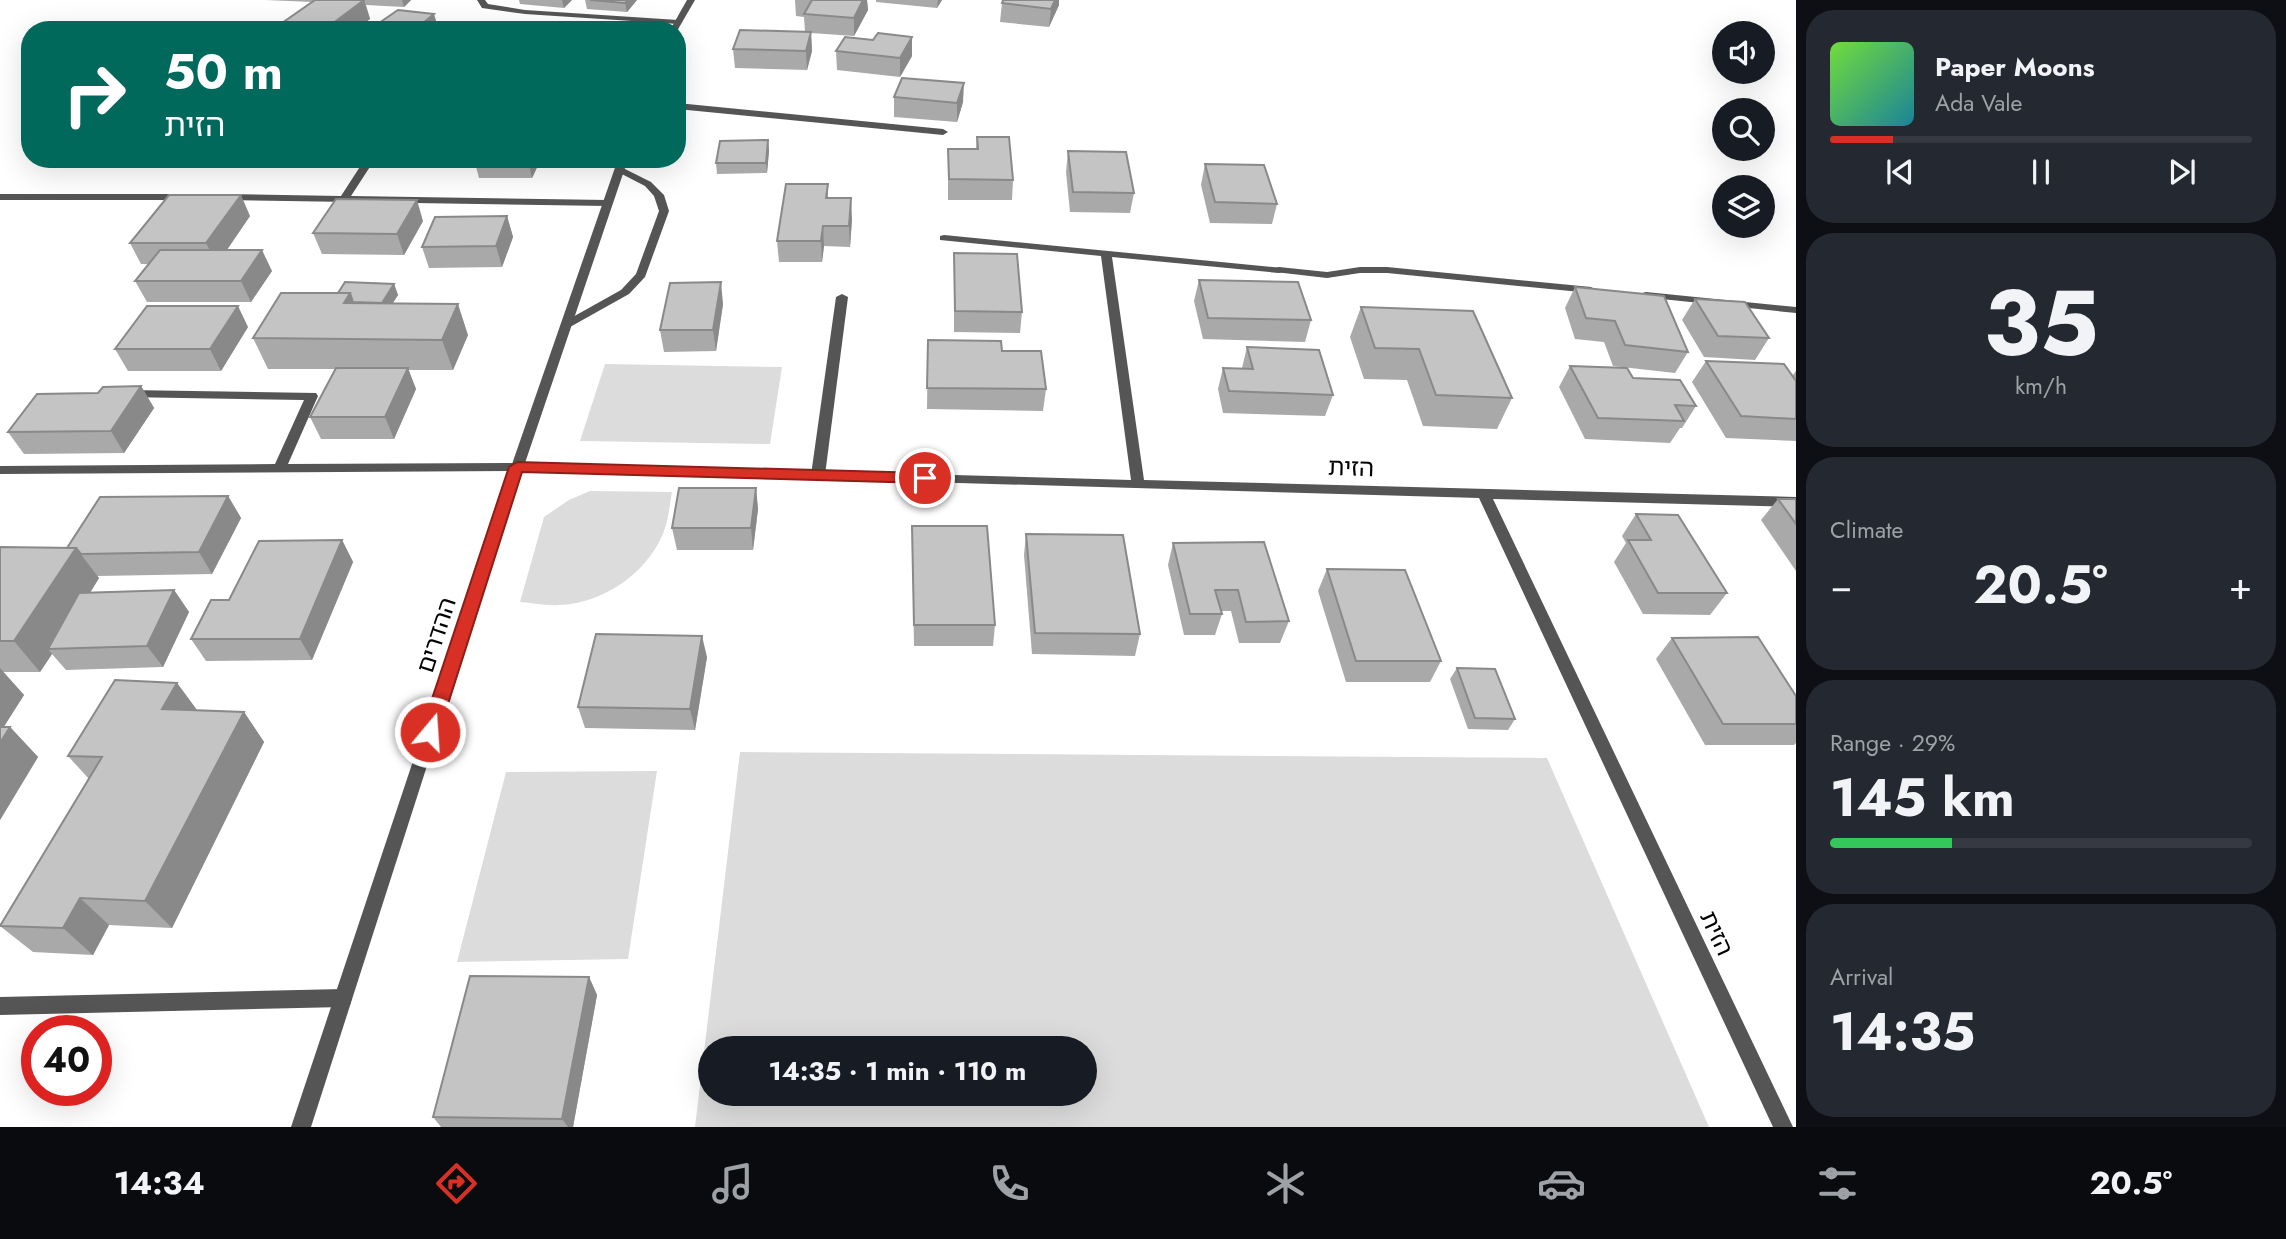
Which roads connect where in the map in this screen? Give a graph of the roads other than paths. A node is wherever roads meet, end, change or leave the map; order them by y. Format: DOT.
graph roads {
  1 [pos="481,0"];
  2 [pos="691,0"];
  3 [pos="622,21"];
  4 [pos="679,21"];
  5 [pos="686,107"];
  6 [pos="943,132"];
  7 [pos="364,168"];
  8 [pos="620,168"];
  9 [pos="626,168"];
  10 [pos="0,197"];
  11 [pos="193,197"];
  12 [pos="207,197"];
  13 [pos="345,198"];
  14 [pos="607,203"];
  15 [pos="944,238"];
  16 [pos="1106,254"];
  17 [pos="1605,292"];
  18 [pos="1632,294"];
  19 [pos="842,296"];
  20 [pos="1796,310"];
  21 [pos="566,325"];
  22 [pos="108,394"];
  23 [pos="517,467"];
  24 [pos="279,468"];
  25 [pos="0,470"];
  26 [pos="818,475"];
  27 [pos="1138,484"];
  28 [pos="1484,494"];
  29 [pos="1796,502"];
  30 [pos="343,998"];
  31 [pos="0,1006"];
  32 [pos="301,1127"];
  33 [pos="1783,1127"];
  1 -- 3 [label="street"];
  2 -- 4 [label="street"];
  5 -- 6 [label="street"];
  7 -- 13 [label="street"];
  8 -- 14 [label="street, ההדרים"];
  9 -- 21 [label="street"];
  10 -- 11 [label="street"];
  12 -- 13 [label="street"];
  13 -- 14 [label="street"];
  14 -- 21 [label="street, ההדרים"];
  15 -- 16 [label="street"];
  16 -- 17 [label="street"];
  16 -- 27 [label="street"];
  18 -- 20 [label="street"];
  19 -- 26 [label="street"];
  21 -- 23 [label="street, ההדרים"];
  22 -- 24 [label="street"];
  23 -- 24 [label="street, הזית"];
  23 -- 26 [label="street, הזית"];
  23 -- 30 [label="street, ההדרים"];
  24 -- 25 [label="street, הזית"];
  26 -- 27 [label="street, הזית"];
  27 -- 28 [label="street, הזית"];
  28 -- 29 [label="street"];
  28 -- 33 [label="street, הזית"];
  30 -- 31 [label="street"];
  30 -- 32 [label="street, ההדרים"];
}
